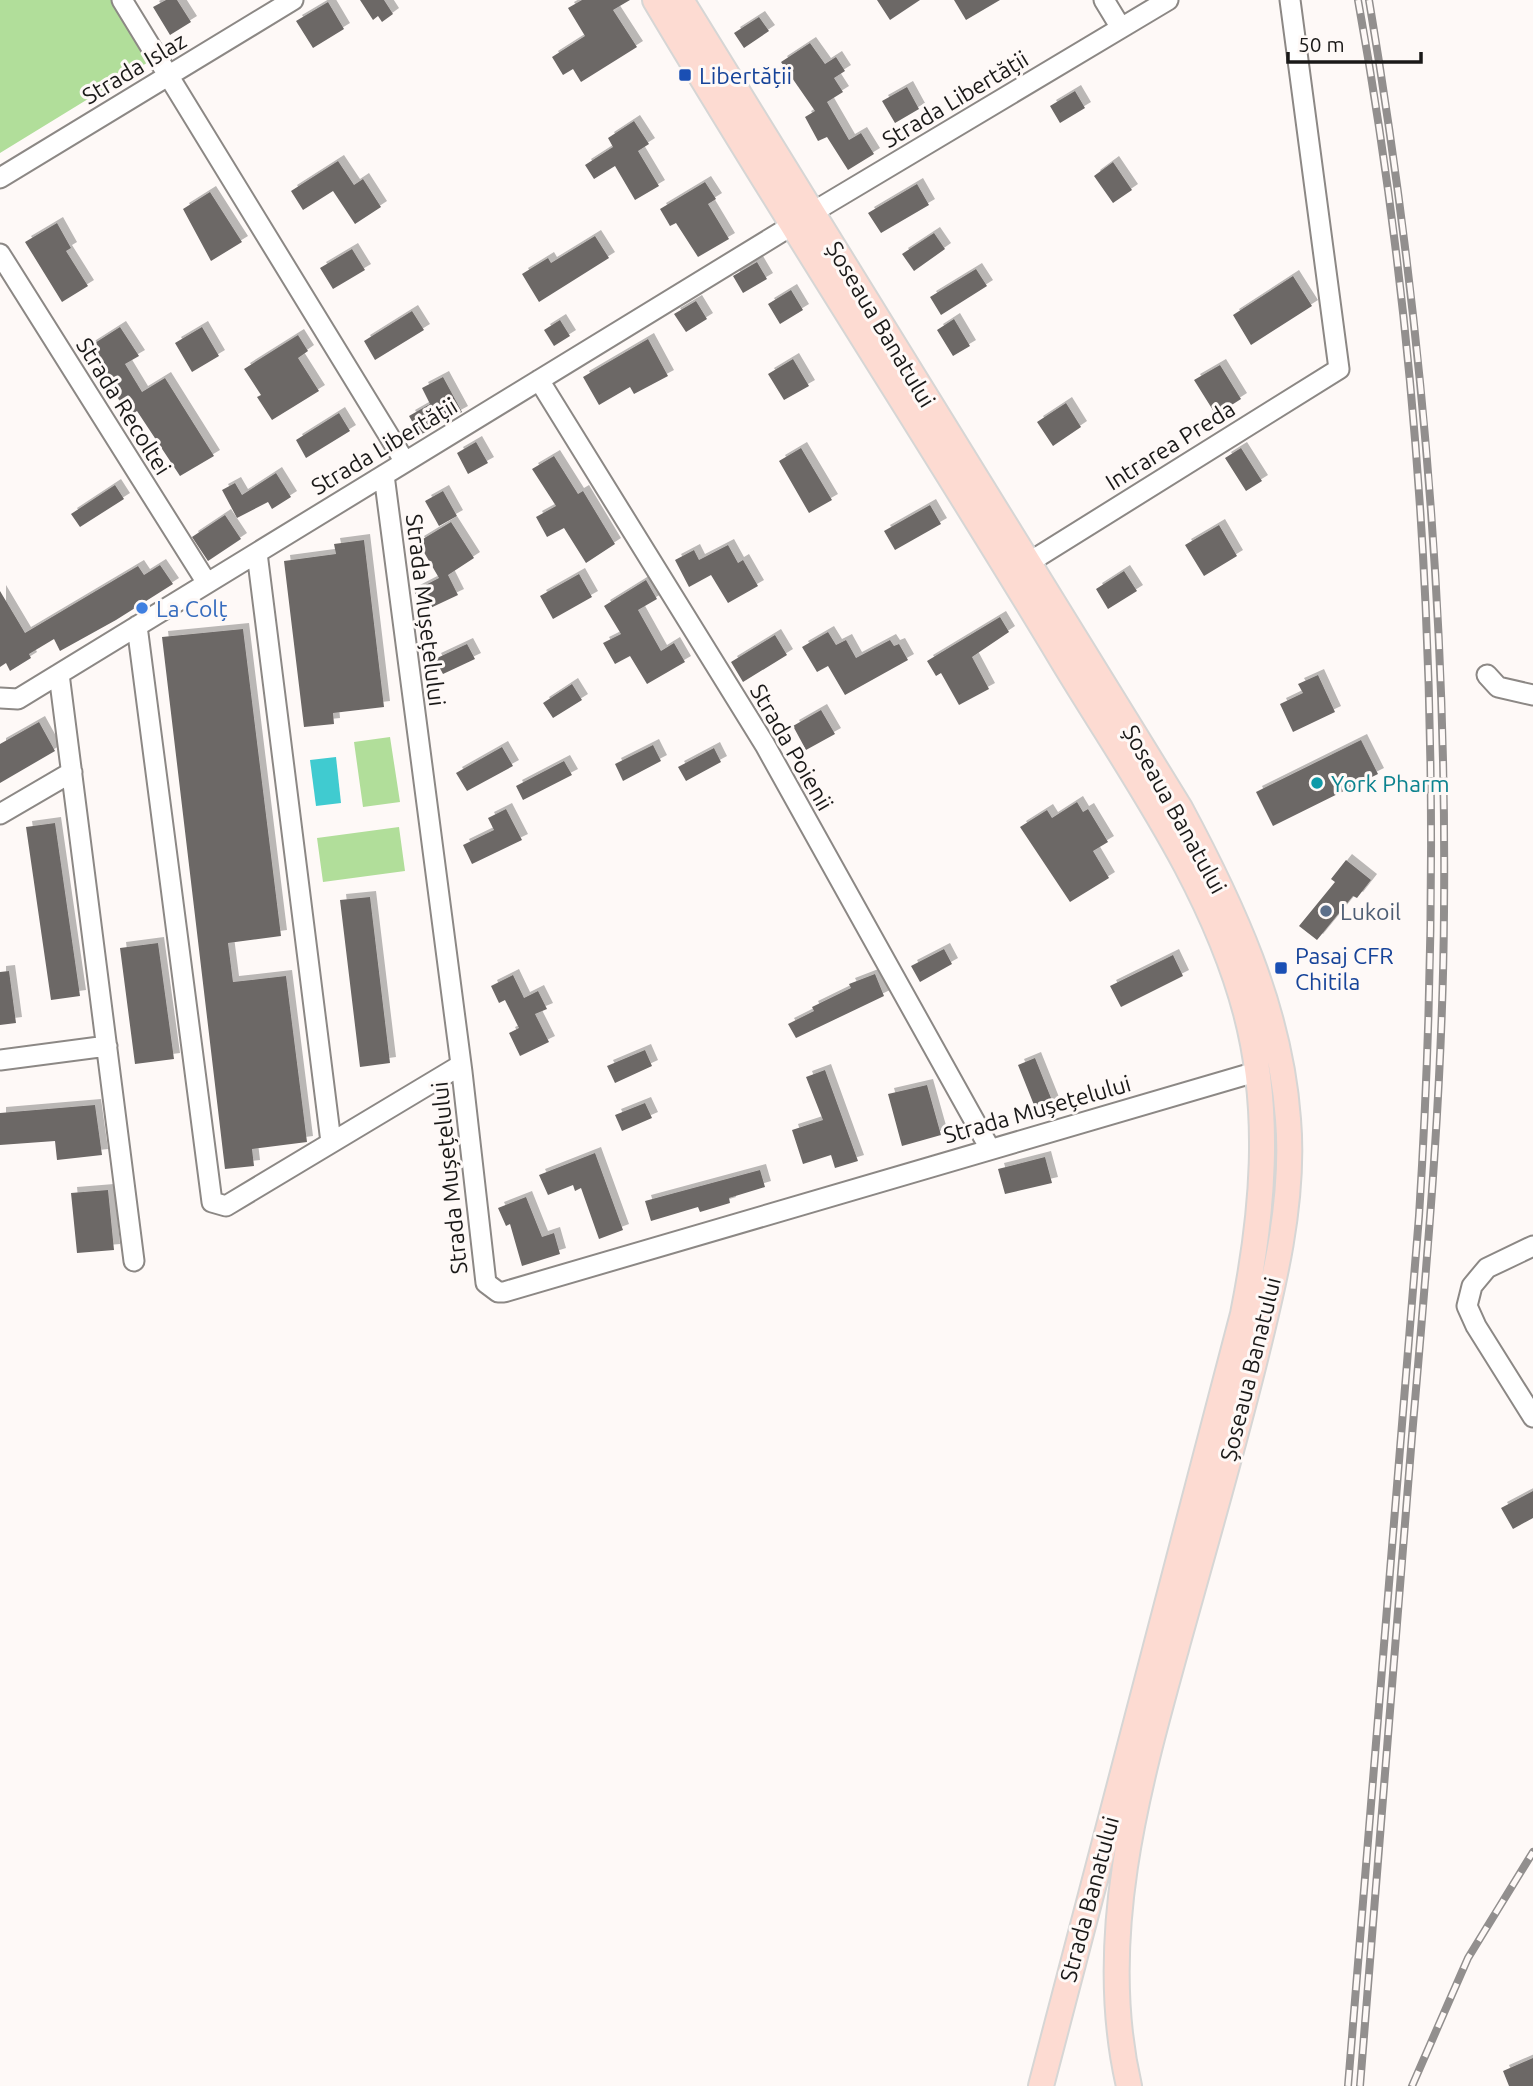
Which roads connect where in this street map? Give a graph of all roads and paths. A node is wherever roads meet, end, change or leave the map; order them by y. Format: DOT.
graph roads {
  1 [pos="122,0"];
  2 [pos="293,0"];
  3 [pos="656,0"];
  4 [pos="681,0"];
  5 [pos="1104,0"];
  6 [pos="1168,0"];
  7 [pos="1290,0"];
  8 [pos="1121,28"];
  9 [pos="168,76"];
  10 [pos="0,178"];
  11 [pos="813,212"];
  12 [pos="791,226"];
  13 [pos="0,254"];
  14 [pos="539,380"];
  15 [pos="405,462"];
  16 [pos="384,475"];
  17 [pos="257,553"];
  18 [pos="1028,563"];
  19 [pos="206,583"];
  20 [pos="137,626"];
  21 [pos="59,674"];
  22 [pos="1487,675"];
  23 [pos="1533,695"];
  24 [pos="0,698"];
  25 [pos="72,772"];
  26 [pos="0,814"];
  27 [pos="107,1046"];
  28 [pos="0,1060"];
  29 [pos="461,1065"];
  30 [pos="1259,1071"];
  31 [pos="331,1142"];
  32 [pos="989,1147"];
  33 [pos="1533,1246"];
  34 [pos="134,1261"];
  35 [pos="1533,1417"];
  36 [pos="1147,1714"];
  37 [pos="1041,2086"];
  38 [pos="1129,2086"];
  1 -- 9 [label="street"];
  2 -- 9 [label="street, Strada Islaz"];
  3 -- 12 [label="main road, Șoseaua Banatului"];
  4 -- 11 [label="main road, Șoseaua Banatului"];
  5 -- 8 [label="street"];
  6 -- 8 [label="street, Strada Libertății"];
  7 -- 18 [label="street, Intrarea Preda"];
  8 -- 11 [label="street, Strada Libertății"];
  9 -- 10 [label="street, Strada Islaz"];
  9 -- 15 [label="street"];
  11 -- 18 [label="main road, Șoseaua Banatului"];
  12 -- 14 [label="street, Strada Libertății"];
  12 -- 30 [label="main road, Șoseaua Banatului"];
  13 -- 19 [label="street, Strada Recoltei"];
  14 -- 15 [label="street, Strada Libertății"];
  14 -- 32 [label="street, Strada Poienii"];
  15 -- 16 [label="street, Strada Libertății"];
  16 -- 17 [label="street, Strada Libertății"];
  16 -- 29 [label="street, Strada Mușețelului"];
  17 -- 19 [label="street, Strada Libertății"];
  17 -- 31 [label="street"];
  18 -- 36 [label="main road, Șoseaua Banatului"];
  19 -- 20 [label="street, Strada Libertății"];
  20 -- 21 [label="street, Strada Libertății"];
  20 -- 31 [label="street"];
  21 -- 24 [label="street, Strada Libertății"];
  21 -- 25 [label="street"];
  22 -- 23 [label="street"];
  25 -- 26 [label="street"];
  25 -- 27 [label="street"];
  27 -- 28 [label="street"];
  27 -- 34 [label="street"];
  29 -- 31 [label="street"];
  29 -- 32 [label="street, Strada Mușețelului"];
  30 -- 32 [label="street, Strada Mușețelului"];
  30 -- 36 [label="main road, Șoseaua Banatului"];
  33 -- 35 [label="street"];
  36 -- 37 [label="main road, Strada Banatului"];
  36 -- 38 [label="main road, Strada Banatului"];
}
